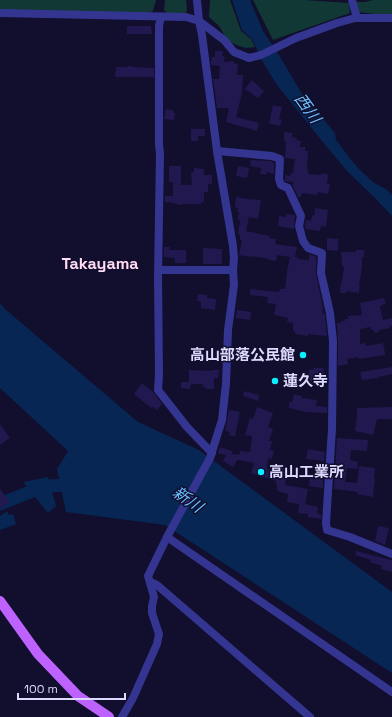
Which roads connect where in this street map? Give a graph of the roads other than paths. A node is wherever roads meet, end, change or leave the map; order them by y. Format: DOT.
graph roads {
  1 [pos="197,0"];
  2 [pos="352,0"];
  3 [pos="0,13"];
  4 [pos="160,16"];
  5 [pos="357,18"];
  6 [pos="392,18"];
  7 [pos="199,21"];
  8 [pos="217,151"];
  9 [pos="159,270"];
  10 [pos="233,270"];
  11 [pos="211,455"];
  12 [pos="167,537"];
  13 [pos="392,554"];
  14 [pos="149,579"];
  15 [pos="0,601"];
  16 [pos="392,692"];
  17 [pos="108,717"];
  18 [pos="122,717"];
  19 [pos="310,717"];
  1 -- 7 [label="street"];
  2 -- 5 [label="street"];
  3 -- 4 [label="street"];
  4 -- 7 [label="street"];
  4 -- 9 [label="street"];
  5 -- 6 [label="street"];
  5 -- 7 [label="street"];
  7 -- 8 [label="street"];
  8 -- 10 [label="street"];
  8 -- 13 [label="street"];
  9 -- 10 [label="street"];
  9 -- 11 [label="street"];
  10 -- 11 [label="street"];
  11 -- 12 [label="street"];
  12 -- 14 [label="street"];
  12 -- 16 [label="street"];
  14 -- 18 [label="street"];
  14 -- 19 [label="street"];
  15 -- 17 [label="main road"];
}
